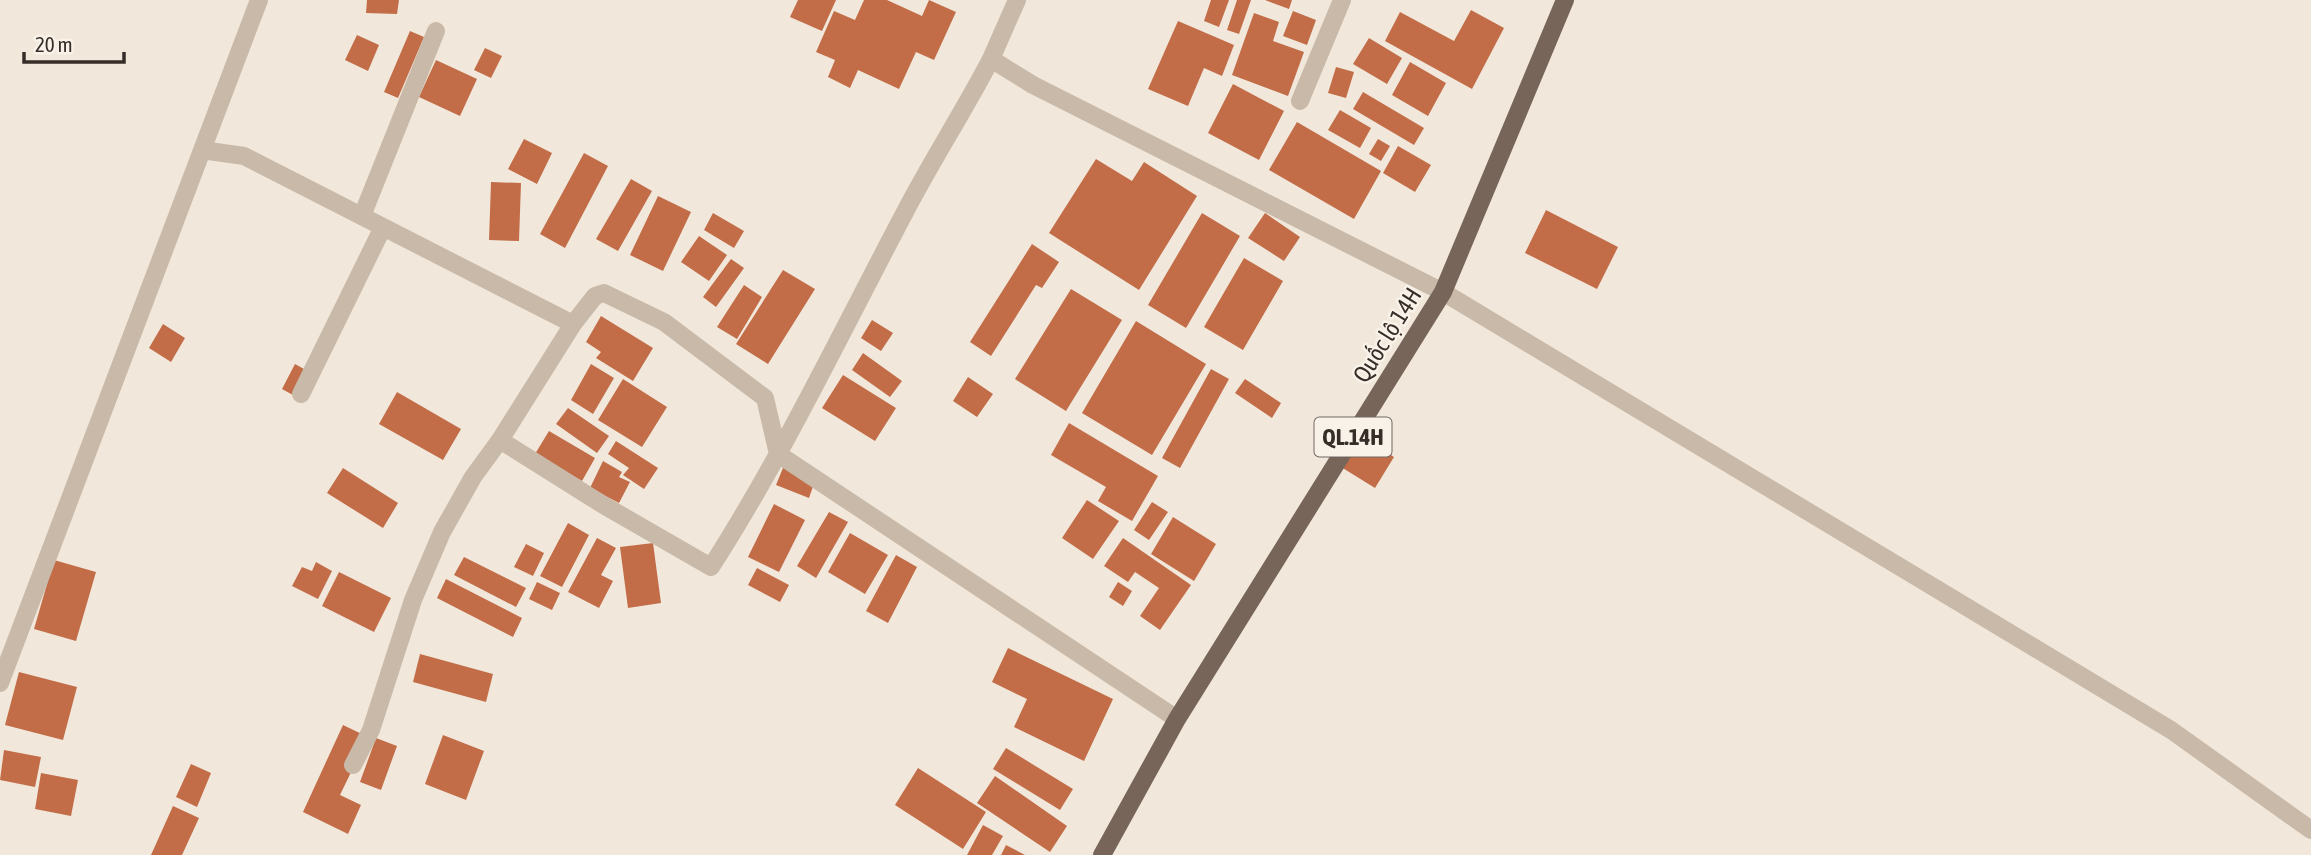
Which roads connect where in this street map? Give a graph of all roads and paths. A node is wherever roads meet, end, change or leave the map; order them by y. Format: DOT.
graph roads {
  1 [pos="259,0"];
  2 [pos="1017,0"];
  3 [pos="1342,0"];
  4 [pos="1565,0"];
  5 [pos="436,31"];
  6 [pos="991,59"];
  7 [pos="1300,102"];
  8 [pos="202,150"];
  9 [pos="362,216"];
  10 [pos="383,227"];
  11 [pos="1443,292"];
  12 [pos="573,324"];
  13 [pos="301,394"];
  14 [pos="500,440"];
  15 [pos="778,454"];
  16 [pos="0,683"];
  17 [pos="1177,719"];
  18 [pos="353,765"];
  19 [pos="2311,830"];
  20 [pos="1102,855"];
  1 -- 8 [label="street"];
  2 -- 6 [label="street"];
  3 -- 7 [label="street"];
  4 -- 11 [label="main road, Quốc lộ 14H / QL.14H"];
  5 -- 9 [label="street"];
  6 -- 11 [label="street"];
  6 -- 15 [label="street"];
  8 -- 9 [label="street"];
  8 -- 16 [label="street"];
  9 -- 10 [label="street"];
  10 -- 12 [label="street"];
  10 -- 13 [label="street"];
  11 -- 17 [label="main road, Quốc lộ 14H / QL.14H"];
  11 -- 19 [label="street"];
  12 -- 14 [label="street"];
  12 -- 15 [label="street"];
  14 -- 15 [label="street"];
  14 -- 18 [label="street"];
  15 -- 17 [label="street"];
  17 -- 20 [label="main road, Quốc lộ 14H / QL.14H"];
}
